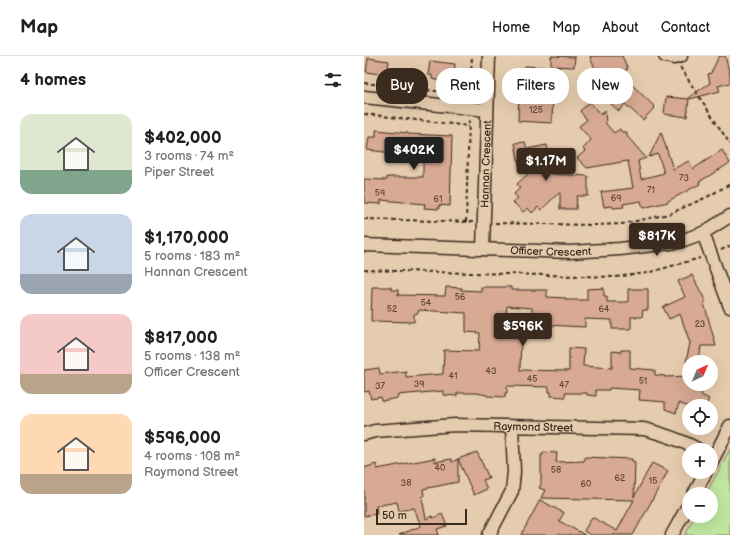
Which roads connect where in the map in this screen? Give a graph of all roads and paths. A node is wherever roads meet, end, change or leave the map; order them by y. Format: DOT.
graph roads {
  1 [pos="472,56"];
  2 [pos="489,56"];
  3 [pos="674,57"];
  4 [pos="364,83"];
  5 [pos="364,97"];
  6 [pos="487,110"];
  7 [pos="364,114"];
  8 [pos="730,144"];
  9 [pos="730,184"];
  10 [pos="730,216"];
  11 [pos="364,219"];
  12 [pos="501,224"];
  13 [pos="703,233"];
  14 [pos="364,245"];
  15 [pos="730,246"];
  16 [pos="483,249"];
  17 [pos="710,254"];
  18 [pos="364,270"];
  19 [pos="730,307"];
  20 [pos="730,426"];
  21 [pos="512,427"];
  22 [pos="364,434"];
  23 [pos="684,443"];
  24 [pos="718,449"];
  25 [pos="682,517"];
  26 [pos="489,535"];
  27 [pos="672,535"];
  1 -- 4 [label="path"];
  2 -- 6 [label="street, Hannan Crescent"];
  3 -- 8 [label="path"];
  5 -- 6 [label="street"];
  6 -- 16 [label="street, Hannan Crescent"];
  7 -- 11 [label="path"];
  9 -- 12 [label="path"];
  10 -- 13 [label="street, Officer Crescent"];
  13 -- 16 [label="street, Officer Crescent"];
  13 -- 17 [label="street"];
  14 -- 16 [label="street, Officer Crescent"];
  15 -- 17 [label="path"];
  17 -- 18 [label="path"];
  17 -- 19 [label="street"];
  20 -- 24 [label="street"];
  21 -- 22 [label="street, Raymond Street"];
  21 -- 23 [label="street, Raymond Street"];
  21 -- 26 [label="street"];
  25 -- 27 [label="street"];
}
